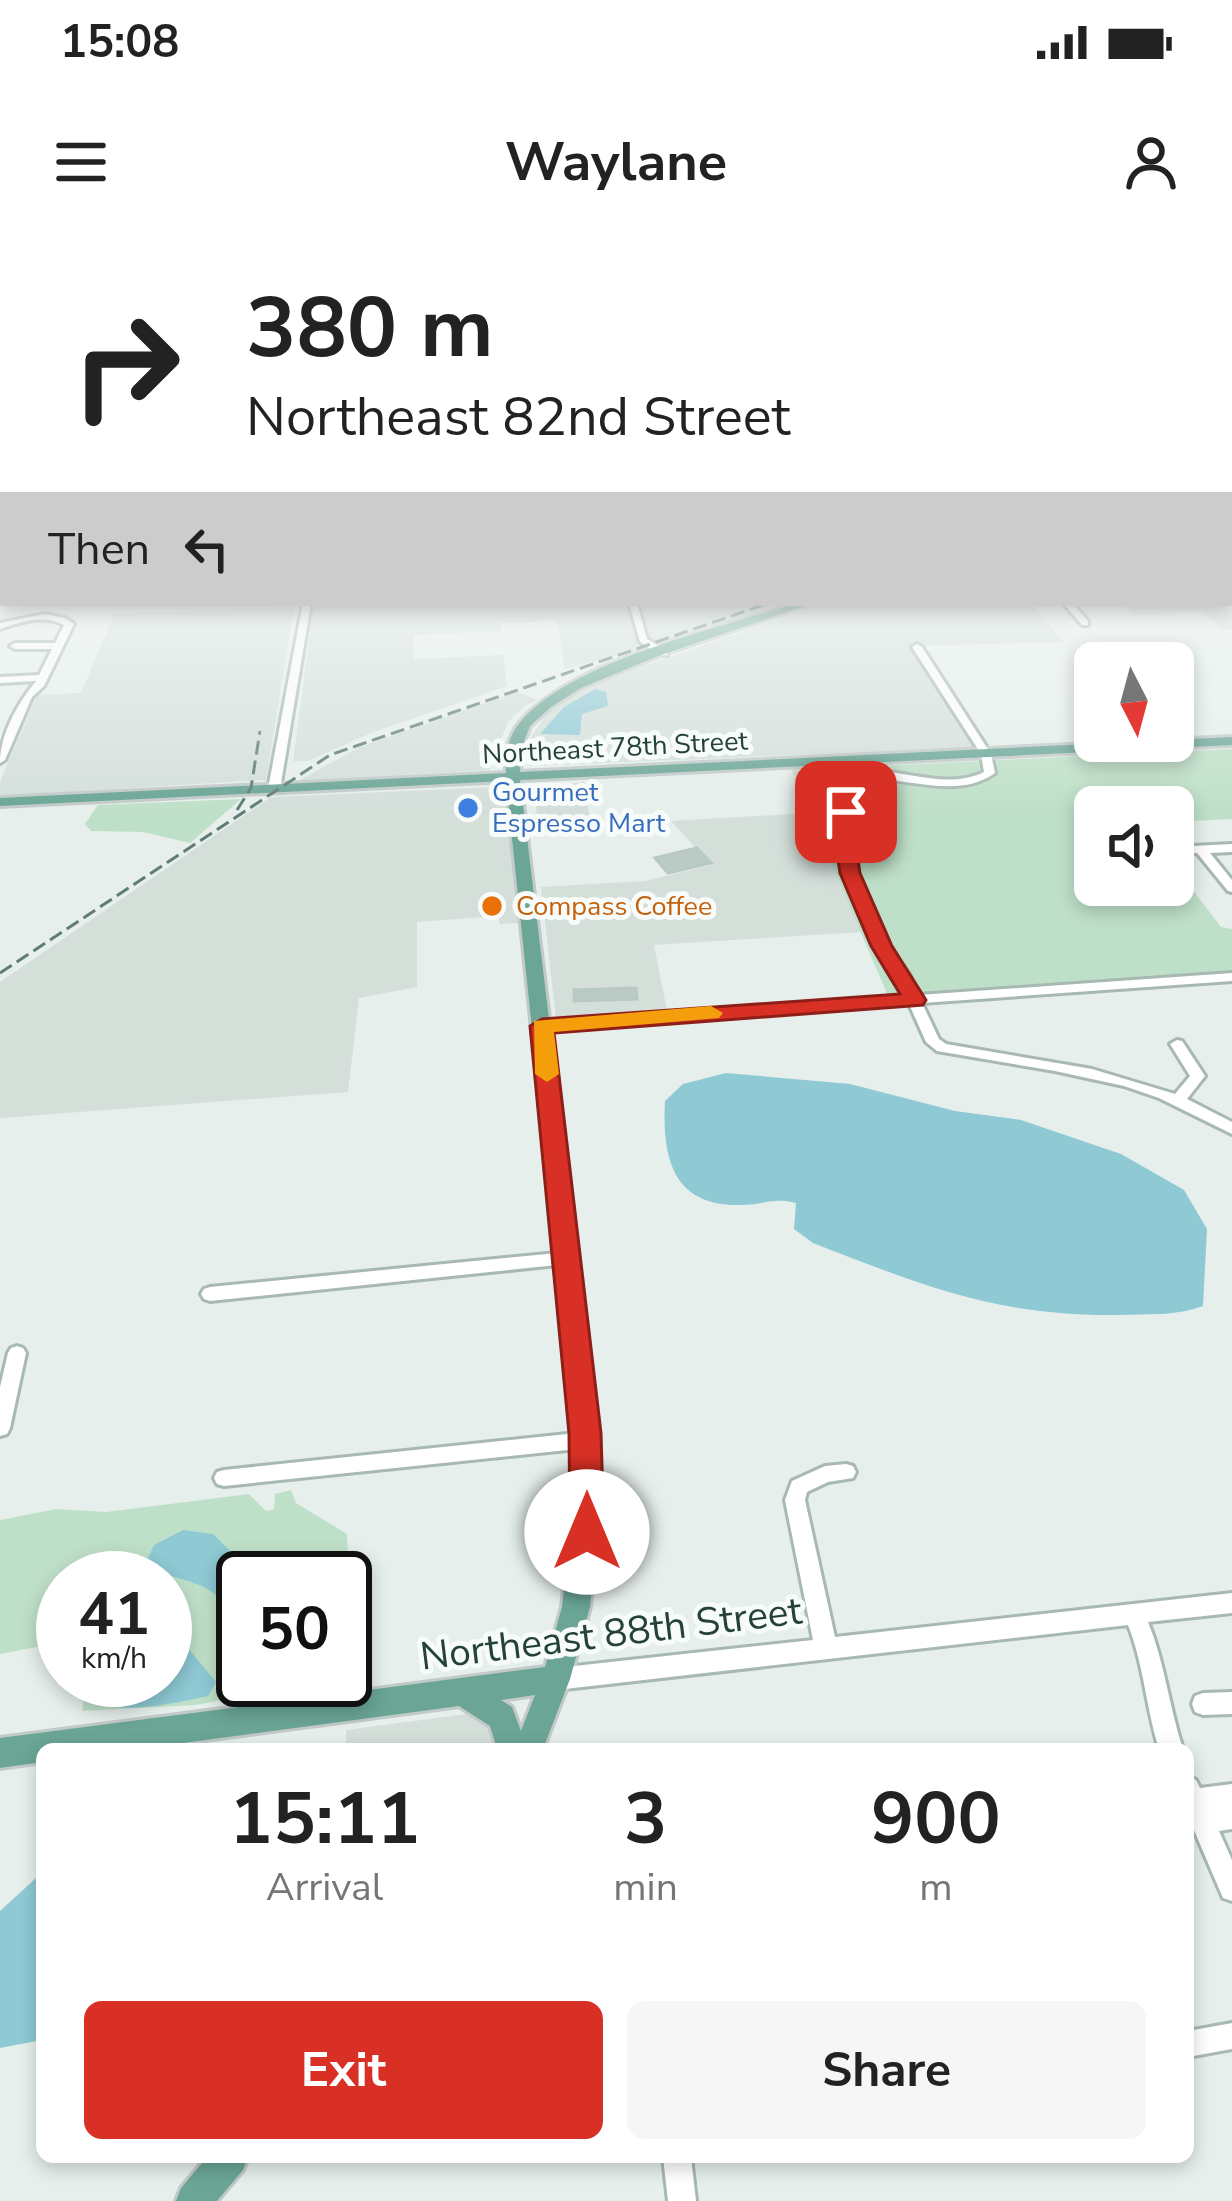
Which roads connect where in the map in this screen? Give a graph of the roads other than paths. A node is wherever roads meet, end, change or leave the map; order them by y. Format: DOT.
graph roads {
  1 [pos="66,630"];
  2 [pos="302,630"];
  3 [pos="640,630"];
  4 [pos="732,630"];
  5 [pos="15,646"];
  6 [pos="58,646"];
  7 [pos="917,647"];
  8 [pos="664,653"];
  9 [pos="43,678"];
  10 [pos="0,680"];
  11 [pos="19,715"];
  12 [pos="0,716"];
  13 [pos="1232,741"];
  14 [pos="986,754"];
  15 [pos="0,760"];
  16 [pos="513,778"];
  17 [pos="274,789"];
  18 [pos="0,802"];
  19 [pos="1232,848"];
  20 [pos="1194,850"];
  21 [pos="1201,850"];
  22 [pos="1232,888"];
  23 [pos="1232,977"];
  24 [pos="915,1000"];
  25 [pos="542,1026"];
  26 [pos="1177,1044"];
  27 [pos="1178,1100"];
  28 [pos="1231,1127"];
  29 [pos="567,1258"];
  30 [pos="210,1294"];
  31 [pos="17,1353"];
  32 [pos="0,1428"];
  33 [pos="586,1440"];
  34 [pos="846,1472"];
  35 [pos="224,1478"];
  36 [pos="1232,1603"];
  37 [pos="1134,1614"];
  38 [pos="826,1648"];
  39 [pos="556,1679"];
  40 [pos="461,1690"];
  41 [pos="1232,1703"];
  42 [pos="1203,1704"];
  43 [pos="86,1743"];
  44 [pos="510,1743"];
  45 [pos="530,1743"];
  46 [pos="1169,1743"];
  47 [pos="36,1749"];
  48 [pos="0,1753"];
  49 [pos="1232,1796"];
  50 [pos="1195,1803"];
  51 [pos="1232,1817"];
  52 [pos="1232,1889"];
  53 [pos="1232,2036"];
  54 [pos="1194,2043"];
  55 [pos="225,2163"];
  56 [pos="678,2163"];
  57 [pos="194,2201"];
  58 [pos="682,2201"];
  1 -- 6 [label="street"];
  2 -- 17 [label="street"];
  3 -- 8 [label="street"];
  4 -- 8 [label="main road"];
  5 -- 6 [label="street"];
  6 -- 9 [label="street"];
  7 -- 14 [label="street"];
  8 -- 16 [label="main road"];
  9 -- 10 [label="street"];
  9 -- 11 [label="street"];
  11 -- 12 [label="street"];
  11 -- 15 [label="street"];
  13 -- 14 [label="main road, Northeast 78th Street"];
  14 -- 16 [label="main road, Northeast 78th Street"];
  14 -- 24 [label="street"];
  16 -- 17 [label="main road, Northeast 78th Street"];
  16 -- 25 [label="main road"];
  17 -- 18 [label="main road, Northeast 78th Street"];
  19 -- 21 [label="street"];
  20 -- 21 [label="street"];
  21 -- 22 [label="street"];
  23 -- 24 [label="street"];
  24 -- 25 [label="street"];
  24 -- 27 [label="street"];
  25 -- 29 [label="main road"];
  26 -- 27 [label="street"];
  27 -- 28 [label="street"];
  29 -- 30 [label="street"];
  29 -- 33 [label="main road"];
  31 -- 32 [label="street"];
  33 -- 35 [label="street"];
  33 -- 39 [label="main road"];
  34 -- 38 [label="street"];
  36 -- 37 [label="street, Northeast 88th Street"];
  37 -- 38 [label="street, Northeast 88th Street"];
  37 -- 46 [label="street"];
  38 -- 39 [label="street, Northeast 88th Street"];
  39 -- 40 [label="main road, Northeast 88th Street"];
  39 -- 45 [label="main road"];
  40 -- 43 [label="main road, Northeast 88th Street"];
  40 -- 44 [label="main road"];
  41 -- 42 [label="street"];
  47 -- 48 [label="main road, Northeast 88th Street"];
  49 -- 50 [label="street"];
  50 -- 51 [label="street"];
  50 -- 52 [label="street"];
  53 -- 54 [label="street"];
  55 -- 57 [label="main road"];
  56 -- 58 [label="street"];
}
